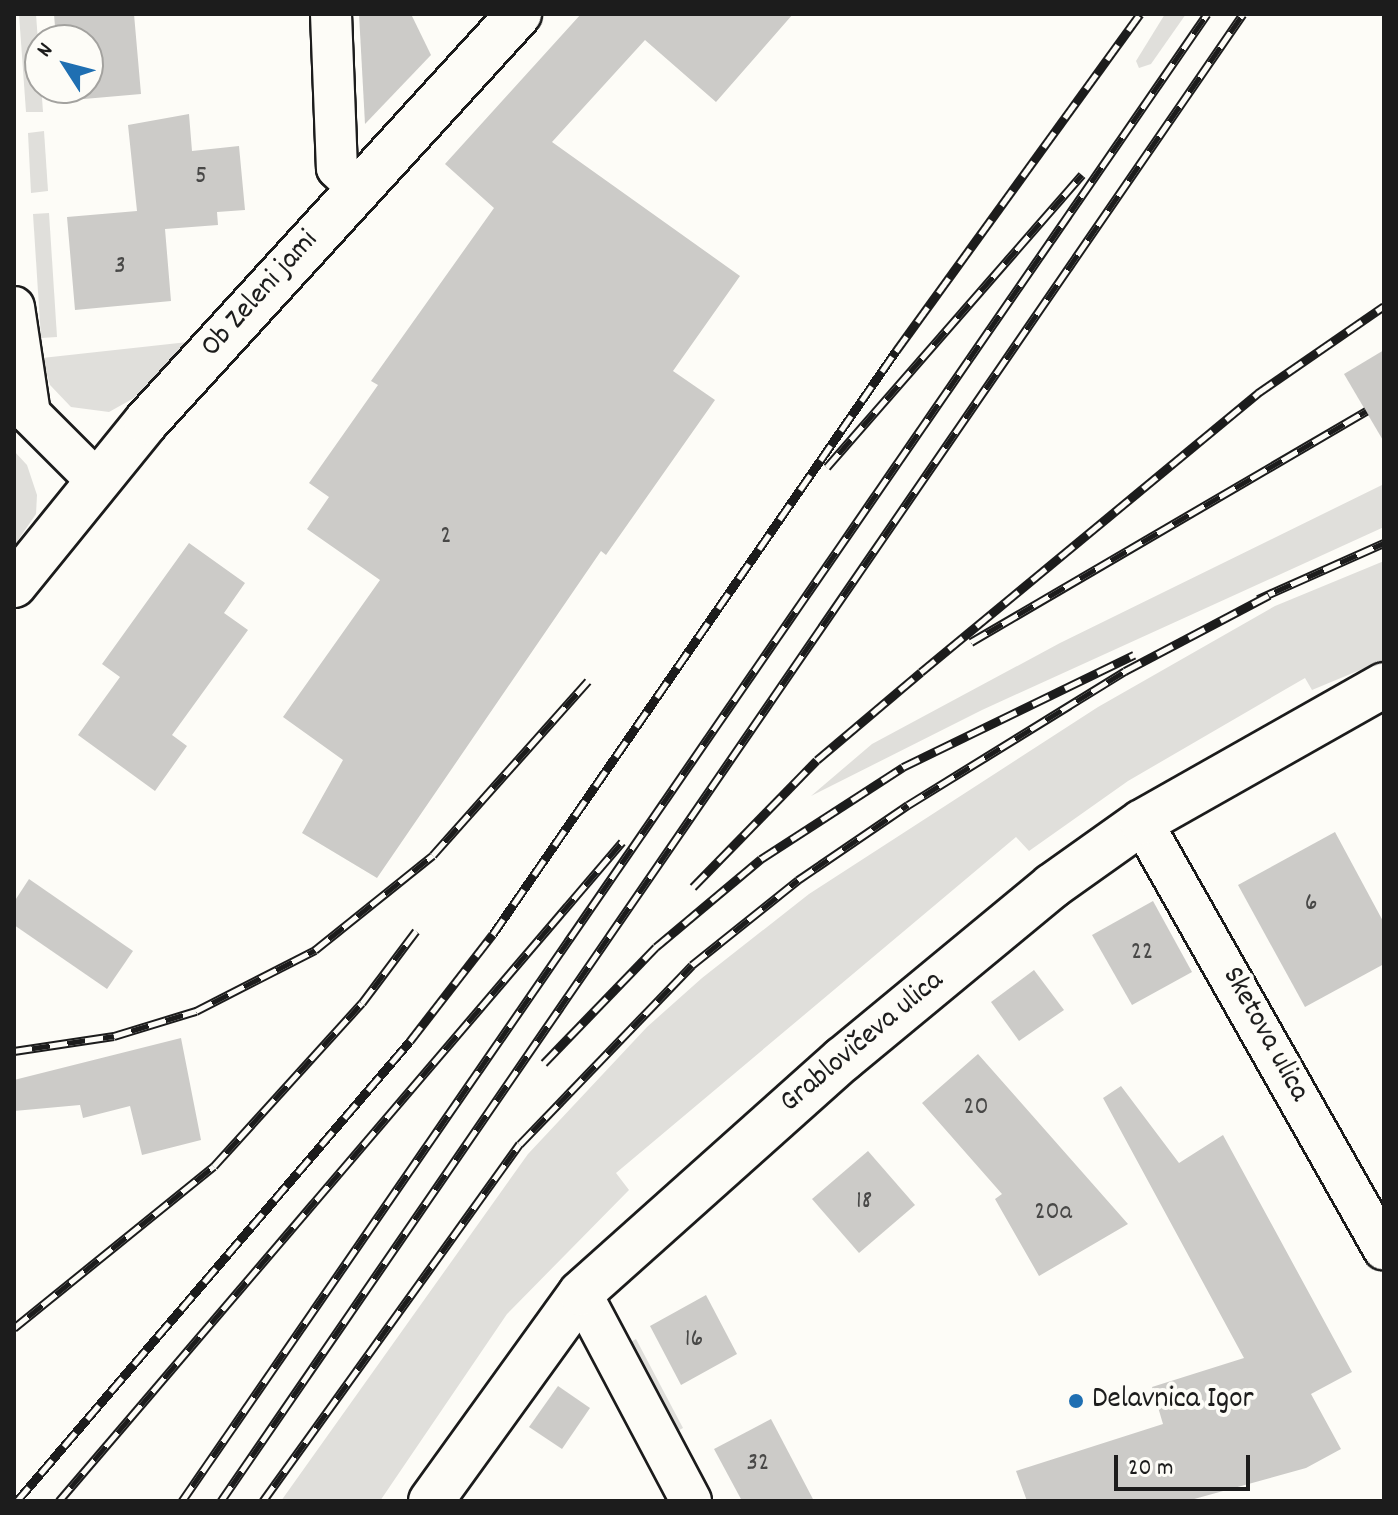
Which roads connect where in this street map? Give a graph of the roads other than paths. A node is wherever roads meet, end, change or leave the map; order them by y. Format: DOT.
graph roads {
  1 [pos="331,14"];
  2 [pos="519,14"];
  3 [pos="358,188"];
  4 [pos="14,307"];
  5 [pos="96,480"];
  6 [pos="14,585"];
  7 [pos="1384,685"];
  8 [pos="1142,822"];
  9 [pos="1384,1249"];
  10 [pos="581,1293"];
  11 [pos="431,1501"];
  12 [pos="691,1501"];
  1 -- 3 [label="street"];
  2 -- 3 [label="street, Ob Zeleni jami"];
  3 -- 5 [label="street, Ob Zeleni jami"];
  4 -- 5 [label="street"];
  5 -- 6 [label="street, Ob Zeleni jami"];
  7 -- 8 [label="street, Grablovičeva ulica"];
  8 -- 9 [label="street, Sketova ulica"];
  8 -- 10 [label="street, Grablovičeva ulica"];
  10 -- 11 [label="street, Grablovičeva ulica"];
  10 -- 12 [label="street"];
}
